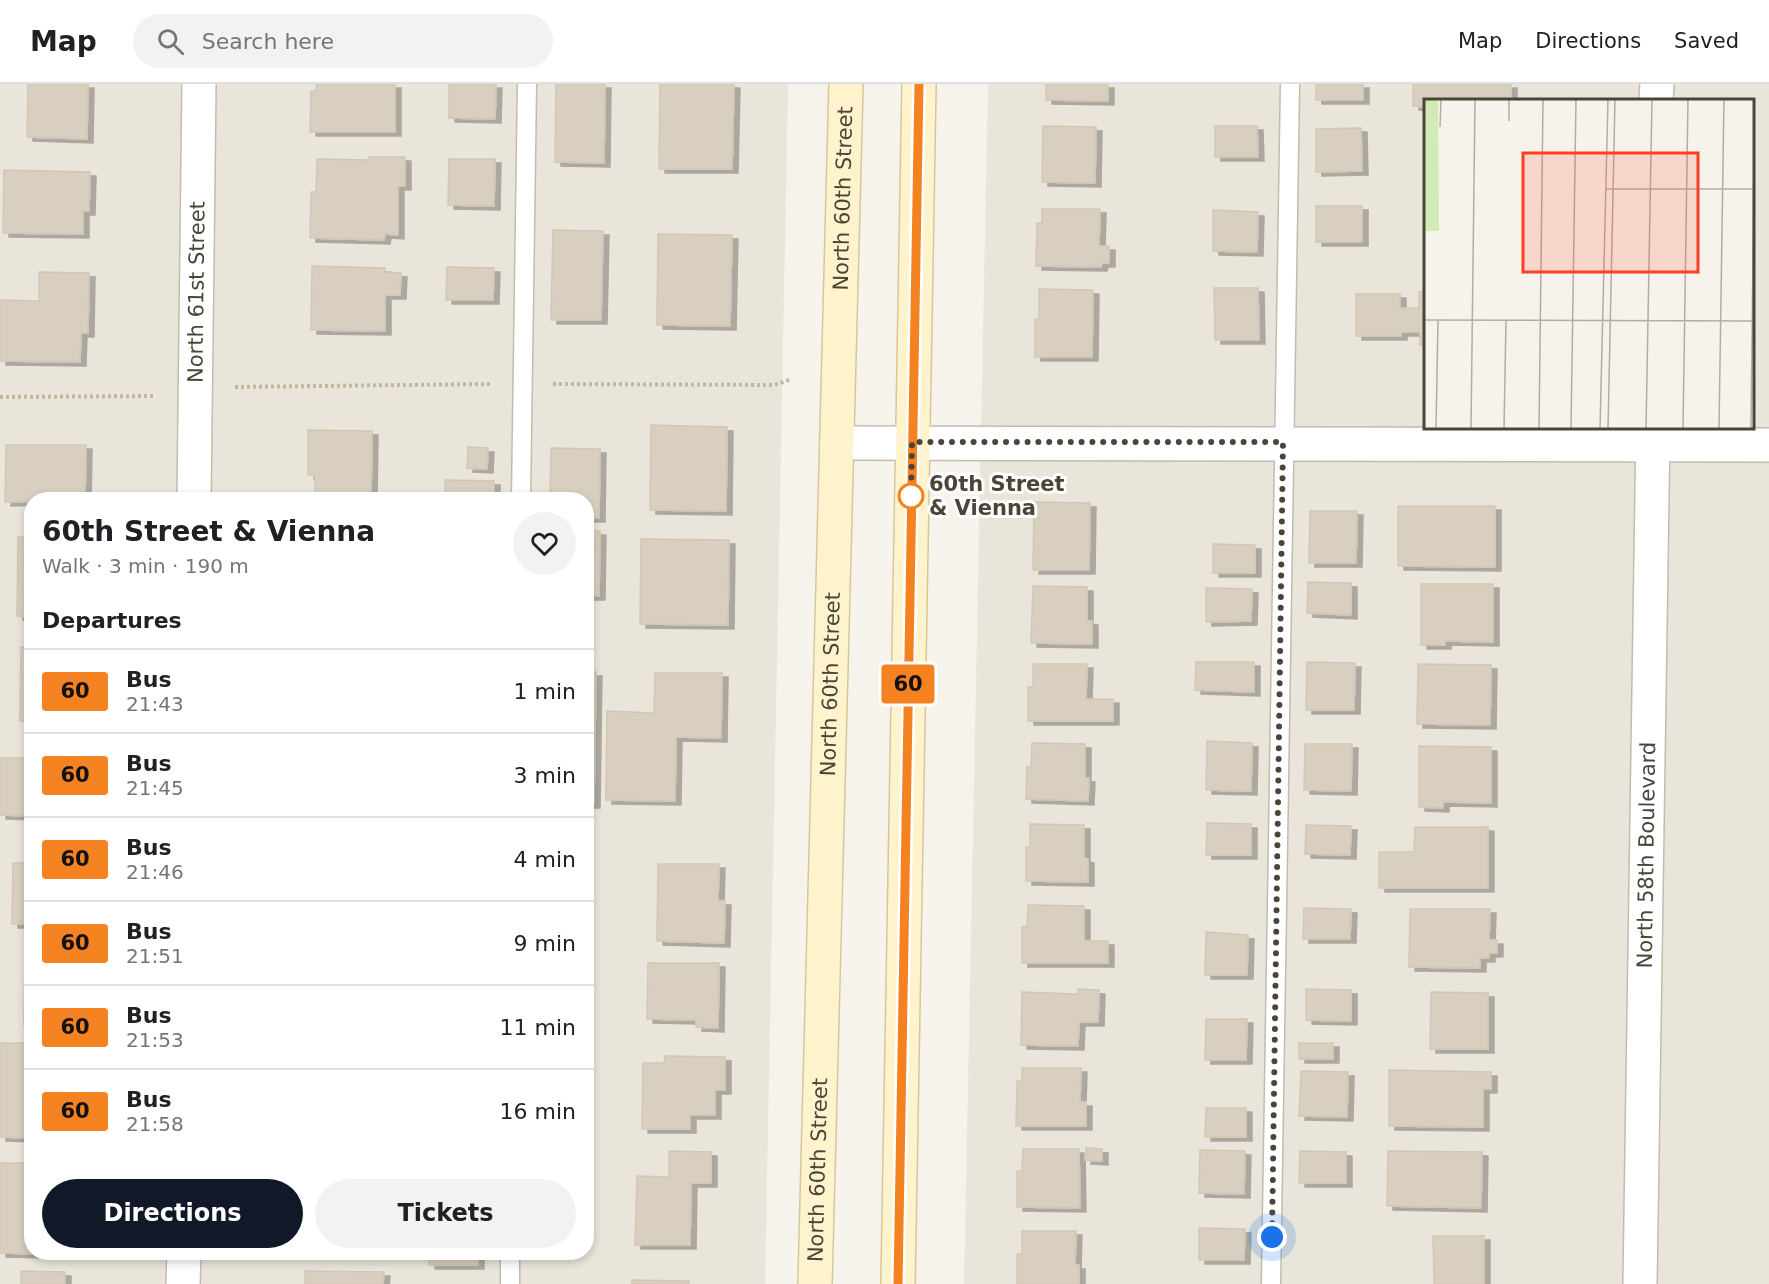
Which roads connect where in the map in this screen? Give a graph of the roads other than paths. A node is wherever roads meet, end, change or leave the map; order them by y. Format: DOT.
graph roads {
  1 [pos="199,84"];
  2 [pos="527,84"];
  3 [pos="846,84"];
  4 [pos="919,84"];
  5 [pos="1290,84"];
  6 [pos="1657,84"];
  7 [pos="1656,99"];
  8 [pos="1653,435"];
  9 [pos="912,442"];
  10 [pos="1283,442"];
  11 [pos="837,443"];
  12 [pos="1769,445"];
  13 [pos="194,492"];
  14 [pos="521,492"];
  15 [pos="184,1260"];
  16 [pos="510,1260"];
  17 [pos="183,1284"];
  18 [pos="510,1284"];
  19 [pos="815,1284"];
  20 [pos="898,1284"];
  21 [pos="1271,1284"];
  22 [pos="1640,1284"];
  1 -- 13 [label="street, North 61st Street"];
  2 -- 14 [label="lane"];
  3 -- 11 [label="main road, North 60th Street"];
  4 -- 9 [label="main road"];
  5 -- 10 [label="lane"];
  6 -- 7 [label="street"];
  8 -- 10 [label="street"];
  8 -- 12 [label="street"];
  8 -- 22 [label="street, North 58th Boulevard"];
  9 -- 10 [label="street"];
  9 -- 11 [label="street"];
  9 -- 20 [label="main road"];
  10 -- 21 [label="lane"];
  11 -- 19 [label="main road, North 60th Street"];
  15 -- 17 [label="street"];
  16 -- 18 [label="lane"];
}
